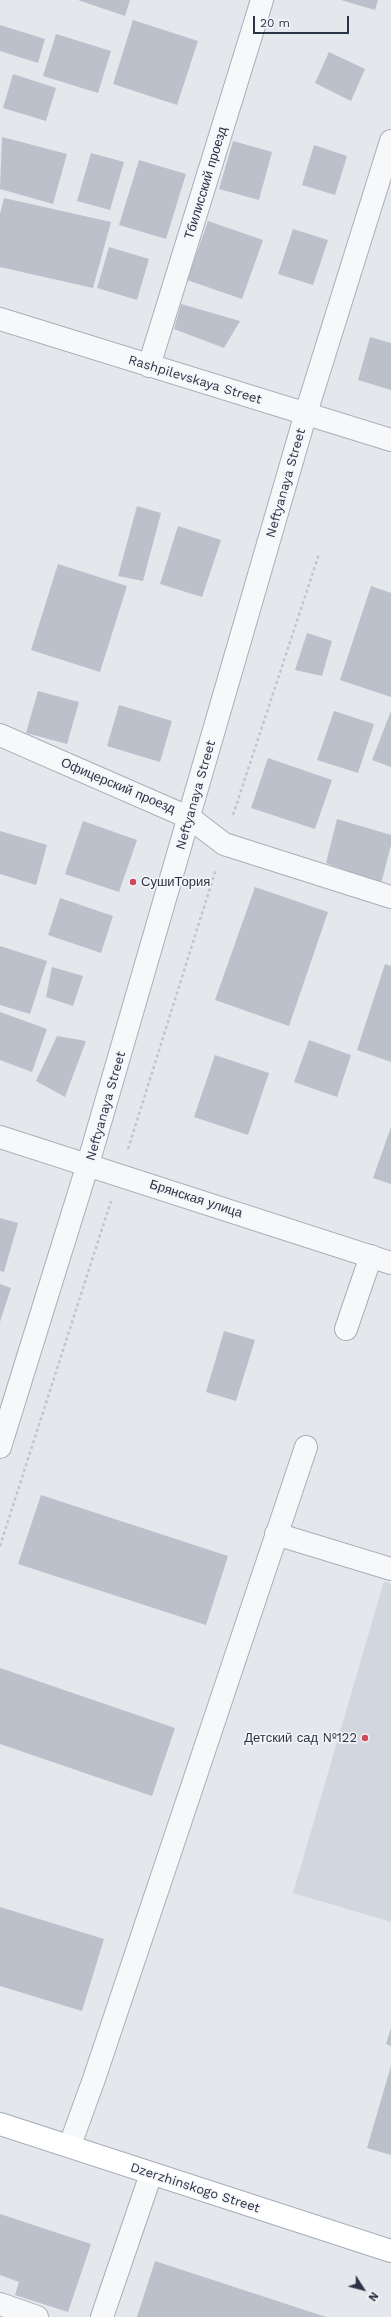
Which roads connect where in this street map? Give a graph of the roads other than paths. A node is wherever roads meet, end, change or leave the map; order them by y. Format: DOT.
graph roads {
  1 [pos="262,0"];
  2 [pos="391,141"];
  3 [pos="0,319"];
  4 [pos="149,366"];
  5 [pos="306,414"];
  6 [pos="391,440"];
  7 [pos="0,735"];
  8 [pos="190,818"];
  9 [pos="391,897"];
  10 [pos="0,1136"];
  11 [pos="88,1164"];
  12 [pos="381,1260"];
  13 [pos="346,1329"];
  14 [pos="306,1447"];
  15 [pos="0,1448"];
  16 [pos="276,1534"];
  17 [pos="391,1568"];
  18 [pos="0,2124"];
  19 [pos="70,2145"];
  20 [pos="151,2174"];
  21 [pos="391,2251"];
  22 [pos="0,2304"];
  23 [pos="37,2317"];
  24 [pos="102,2317"];
  1 -- 4 [label="street, Тбилисский проезд"];
  2 -- 5 [label="street, Neftyanaya Street"];
  3 -- 4 [label="street, Rashpilevskaya Street"];
  4 -- 5 [label="street, Rashpilevskaya Street"];
  5 -- 6 [label="street, Rashpilevskaya Street"];
  5 -- 8 [label="street, Neftyanaya Street"];
  7 -- 8 [label="street, Офицерский проезд"];
  8 -- 9 [label="street, Офицерский проезд"];
  8 -- 11 [label="street, Neftyanaya Street"];
  10 -- 11 [label="street, Брянская улица"];
  11 -- 12 [label="street, Брянская улица"];
  11 -- 15 [label="street, Neftyanaya Street"];
  12 -- 13 [label="street"];
  14 -- 16 [label="street"];
  16 -- 17 [label="street"];
  16 -- 19 [label="street"];
  18 -- 19 [label="main road, Dzerzhinskogo Street"];
  19 -- 20 [label="main road, Dzerzhinskogo Street"];
  20 -- 21 [label="main road, Dzerzhinskogo Street"];
  20 -- 24 [label="street"];
  22 -- 23 [label="street"];
}
